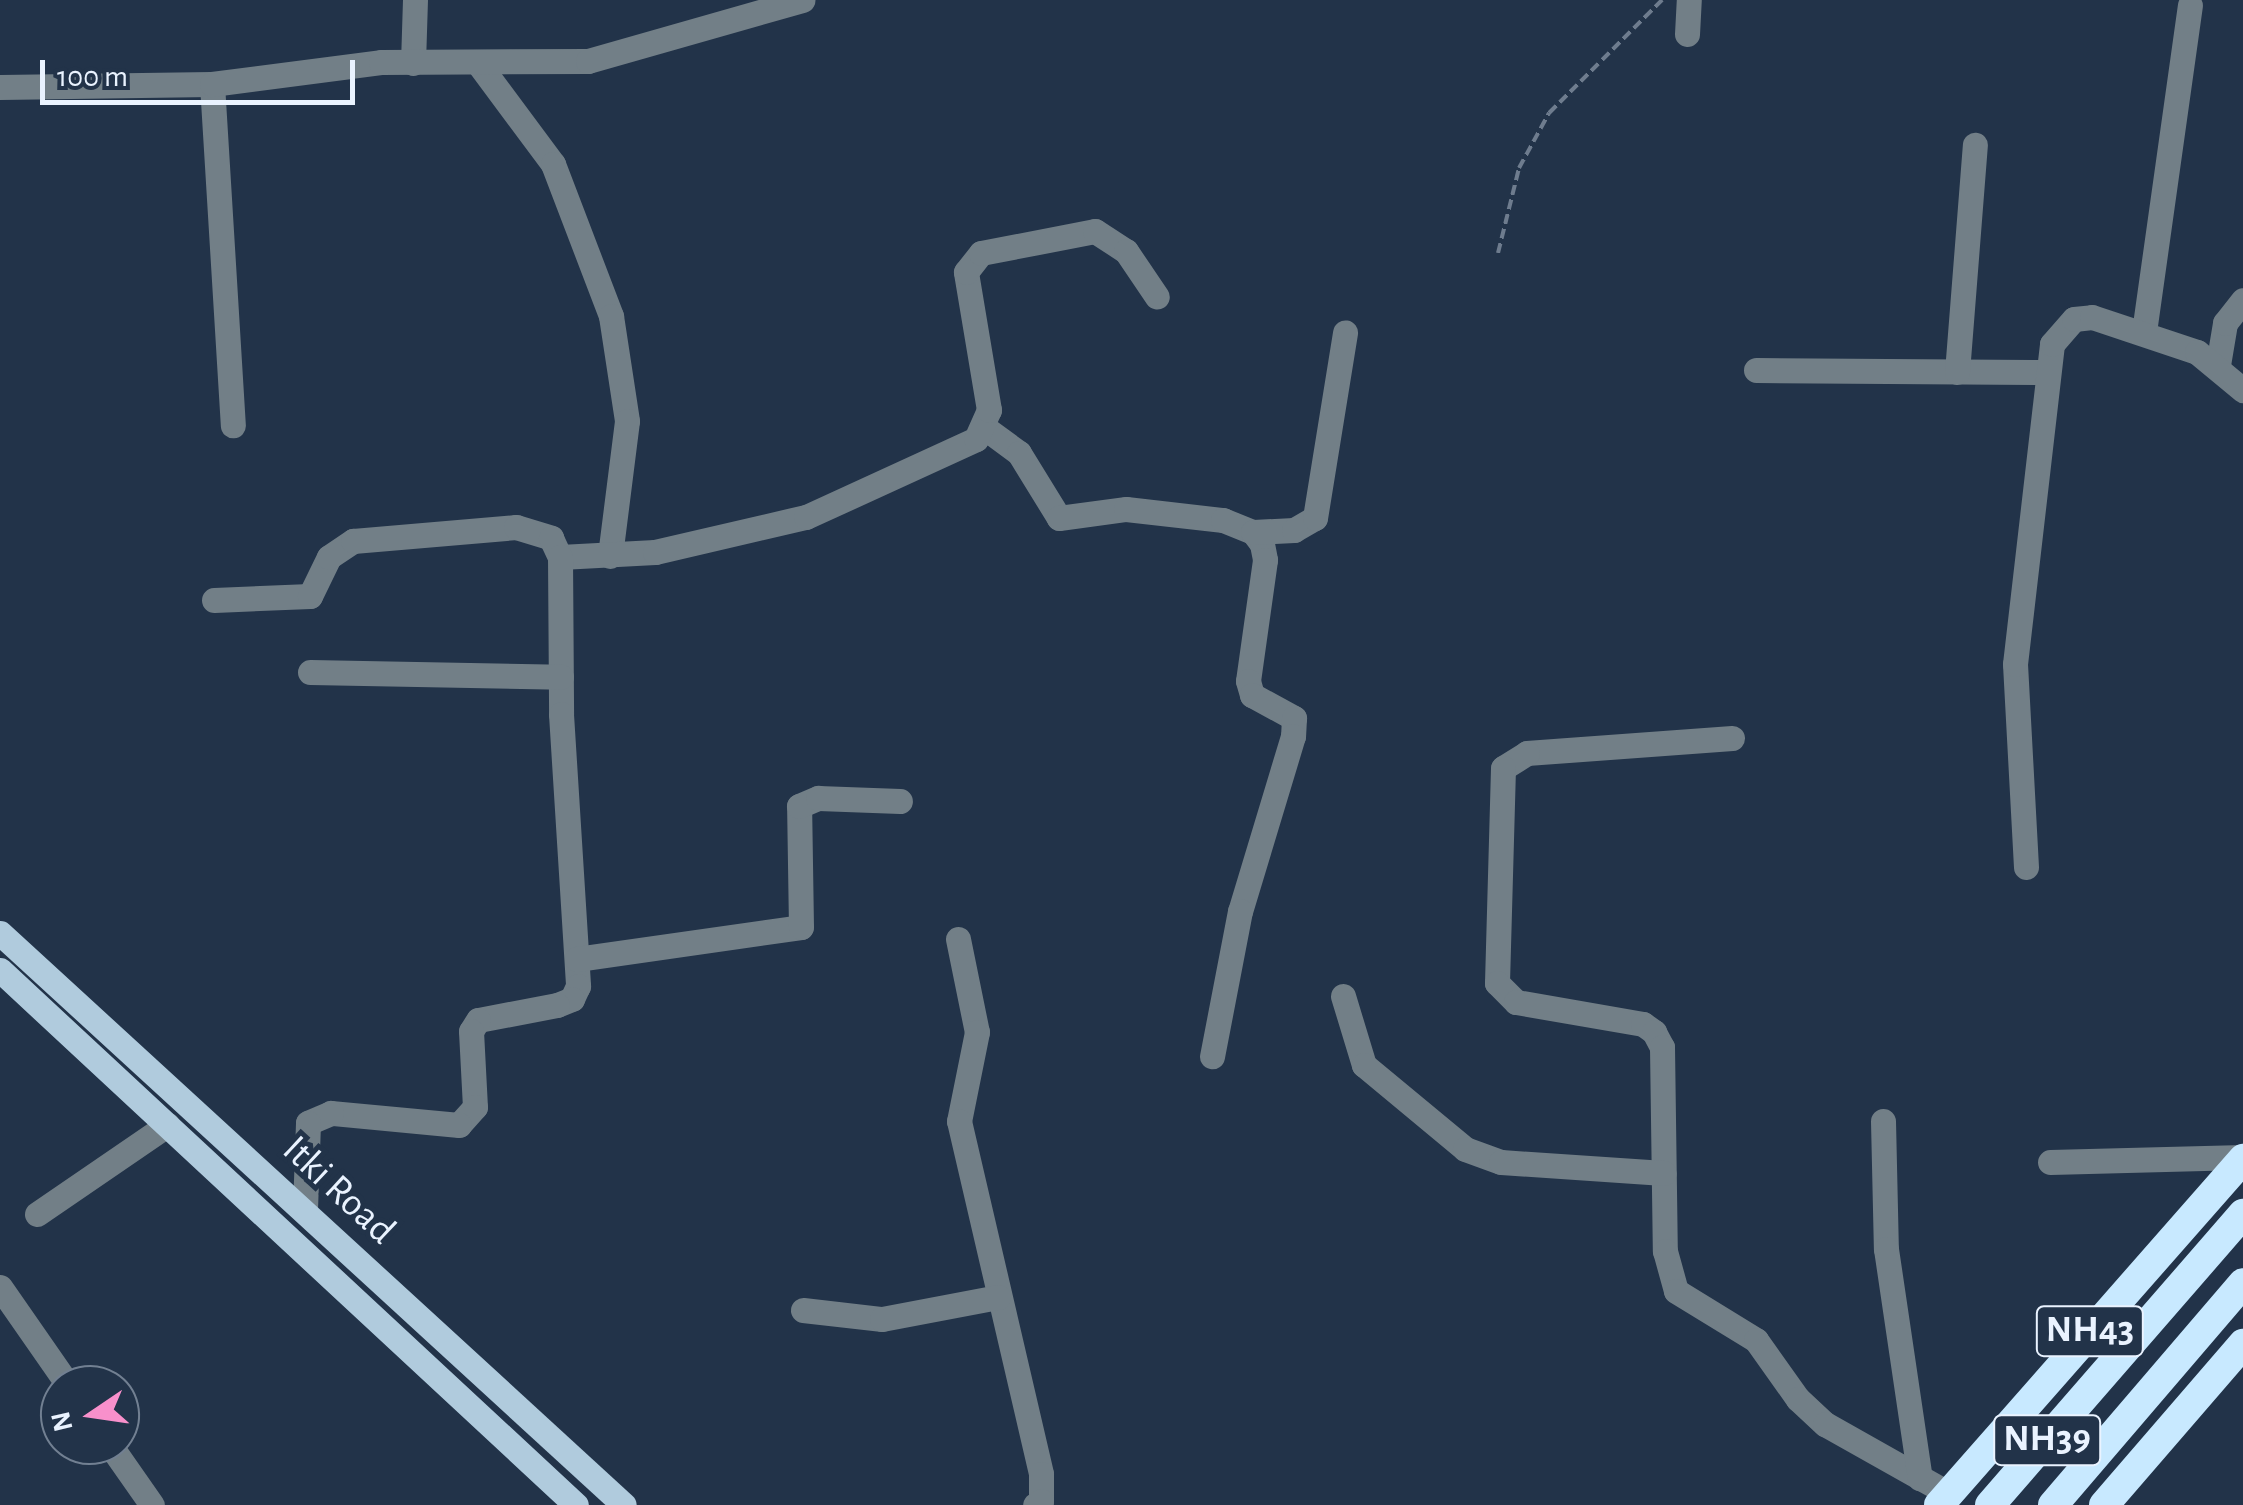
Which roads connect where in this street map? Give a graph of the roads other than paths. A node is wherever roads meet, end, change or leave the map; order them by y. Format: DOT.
graph roads {
  1 [pos="415,0"];
  2 [pos="802,0"];
  3 [pos="1689,0"];
  4 [pos="2190,5"];
  5 [pos="1687,34"];
  6 [pos="413,63"];
  7 [pos="478,63"];
  8 [pos="212,84"];
  9 [pos="0,87"];
  10 [pos="1975,146"];
  11 [pos="1158,297"];
  12 [pos="2243,300"];
  13 [pos="1344,332"];
  14 [pos="2144,332"];
  15 [pos="2218,365"];
  16 [pos="1756,370"];
  17 [pos="1958,372"];
  18 [pos="2046,372"];
  19 [pos="2243,390"];
  20 [pos="233,424"];
  21 [pos="985,428"];
  22 [pos="1253,532"];
  23 [pos="610,556"];
  24 [pos="560,557"];
  25 [pos="214,600"];
  26 [pos="310,672"];
  27 [pos="560,677"];
  28 [pos="1732,738"];
  29 [pos="900,801"];
  30 [pos="2026,867"];
  31 [pos="0,933"];
  32 [pos="958,939"];
  33 [pos="577,959"];
  34 [pos="0,970"];
  35 [pos="1343,996"];
  36 [pos="1212,1056"];
  37 [pos="1884,1121"];
  38 [pos="167,1124"];
  39 [pos="2243,1158"];
  40 [pos="2050,1162"];
  41 [pos="1664,1173"];
  42 [pos="305,1211"];
  43 [pos="37,1214"];
  44 [pos="2243,1214"];
  45 [pos="2243,1283"];
  46 [pos="0,1287"];
  47 [pos="998,1297"];
  48 [pos="803,1310"];
  49 [pos="2243,1344"];
  50 [pos="54,1365"];
  51 [pos="124,1465"];
  52 [pos="1920,1478"];
  53 [pos="1944,1500"];
  54 [pos="152,1505"];
  55 [pos="576,1505"];
  56 [pos="624,1505"];
  57 [pos="1035,1505"];
  58 [pos="1990,1505"];
  59 [pos="2052,1505"];
  60 [pos="2104,1505"];
  1 -- 6 [label="street"];
  2 -- 7 [label="street"];
  3 -- 5 [label="street"];
  4 -- 14 [label="street"];
  6 -- 7 [label="street"];
  6 -- 8 [label="street"];
  7 -- 23 [label="street"];
  8 -- 9 [label="street"];
  8 -- 20 [label="street"];
  10 -- 17 [label="street"];
  11 -- 21 [label="street"];
  12 -- 15 [label="street"];
  13 -- 22 [label="street"];
  14 -- 15 [label="street"];
  14 -- 18 [label="street"];
  15 -- 19 [label="street"];
  16 -- 17 [label="street"];
  17 -- 18 [label="street"];
  18 -- 30 [label="street"];
  21 -- 22 [label="street"];
  21 -- 23 [label="street"];
  22 -- 36 [label="street"];
  23 -- 24 [label="street"];
  24 -- 25 [label="street"];
  24 -- 27 [label="street"];
  26 -- 27 [label="street"];
  27 -- 33 [label="street"];
  28 -- 41 [label="street"];
  29 -- 33 [label="street"];
  31 -- 42 [label="main road, Itki Road"];
  32 -- 47 [label="street"];
  33 -- 42 [label="street"];
  34 -- 38 [label="main road"];
  35 -- 41 [label="street"];
  37 -- 52 [label="street"];
  38 -- 43 [label="street"];
  38 -- 55 [label="main road"];
  39 -- 40 [label="street"];
  39 -- 53 [label="highway, NH43"];
  41 -- 52 [label="street"];
  42 -- 56 [label="main road, Itki Road"];
  44 -- 58 [label="highway, NH39"];
  45 -- 59 [label="highway, NH39"];
  46 -- 50 [label="street"];
  47 -- 48 [label="street"];
  47 -- 57 [label="street"];
  49 -- 60 [label="highway"];
  51 -- 54 [label="street"];
  52 -- 53 [label="street"];
}
